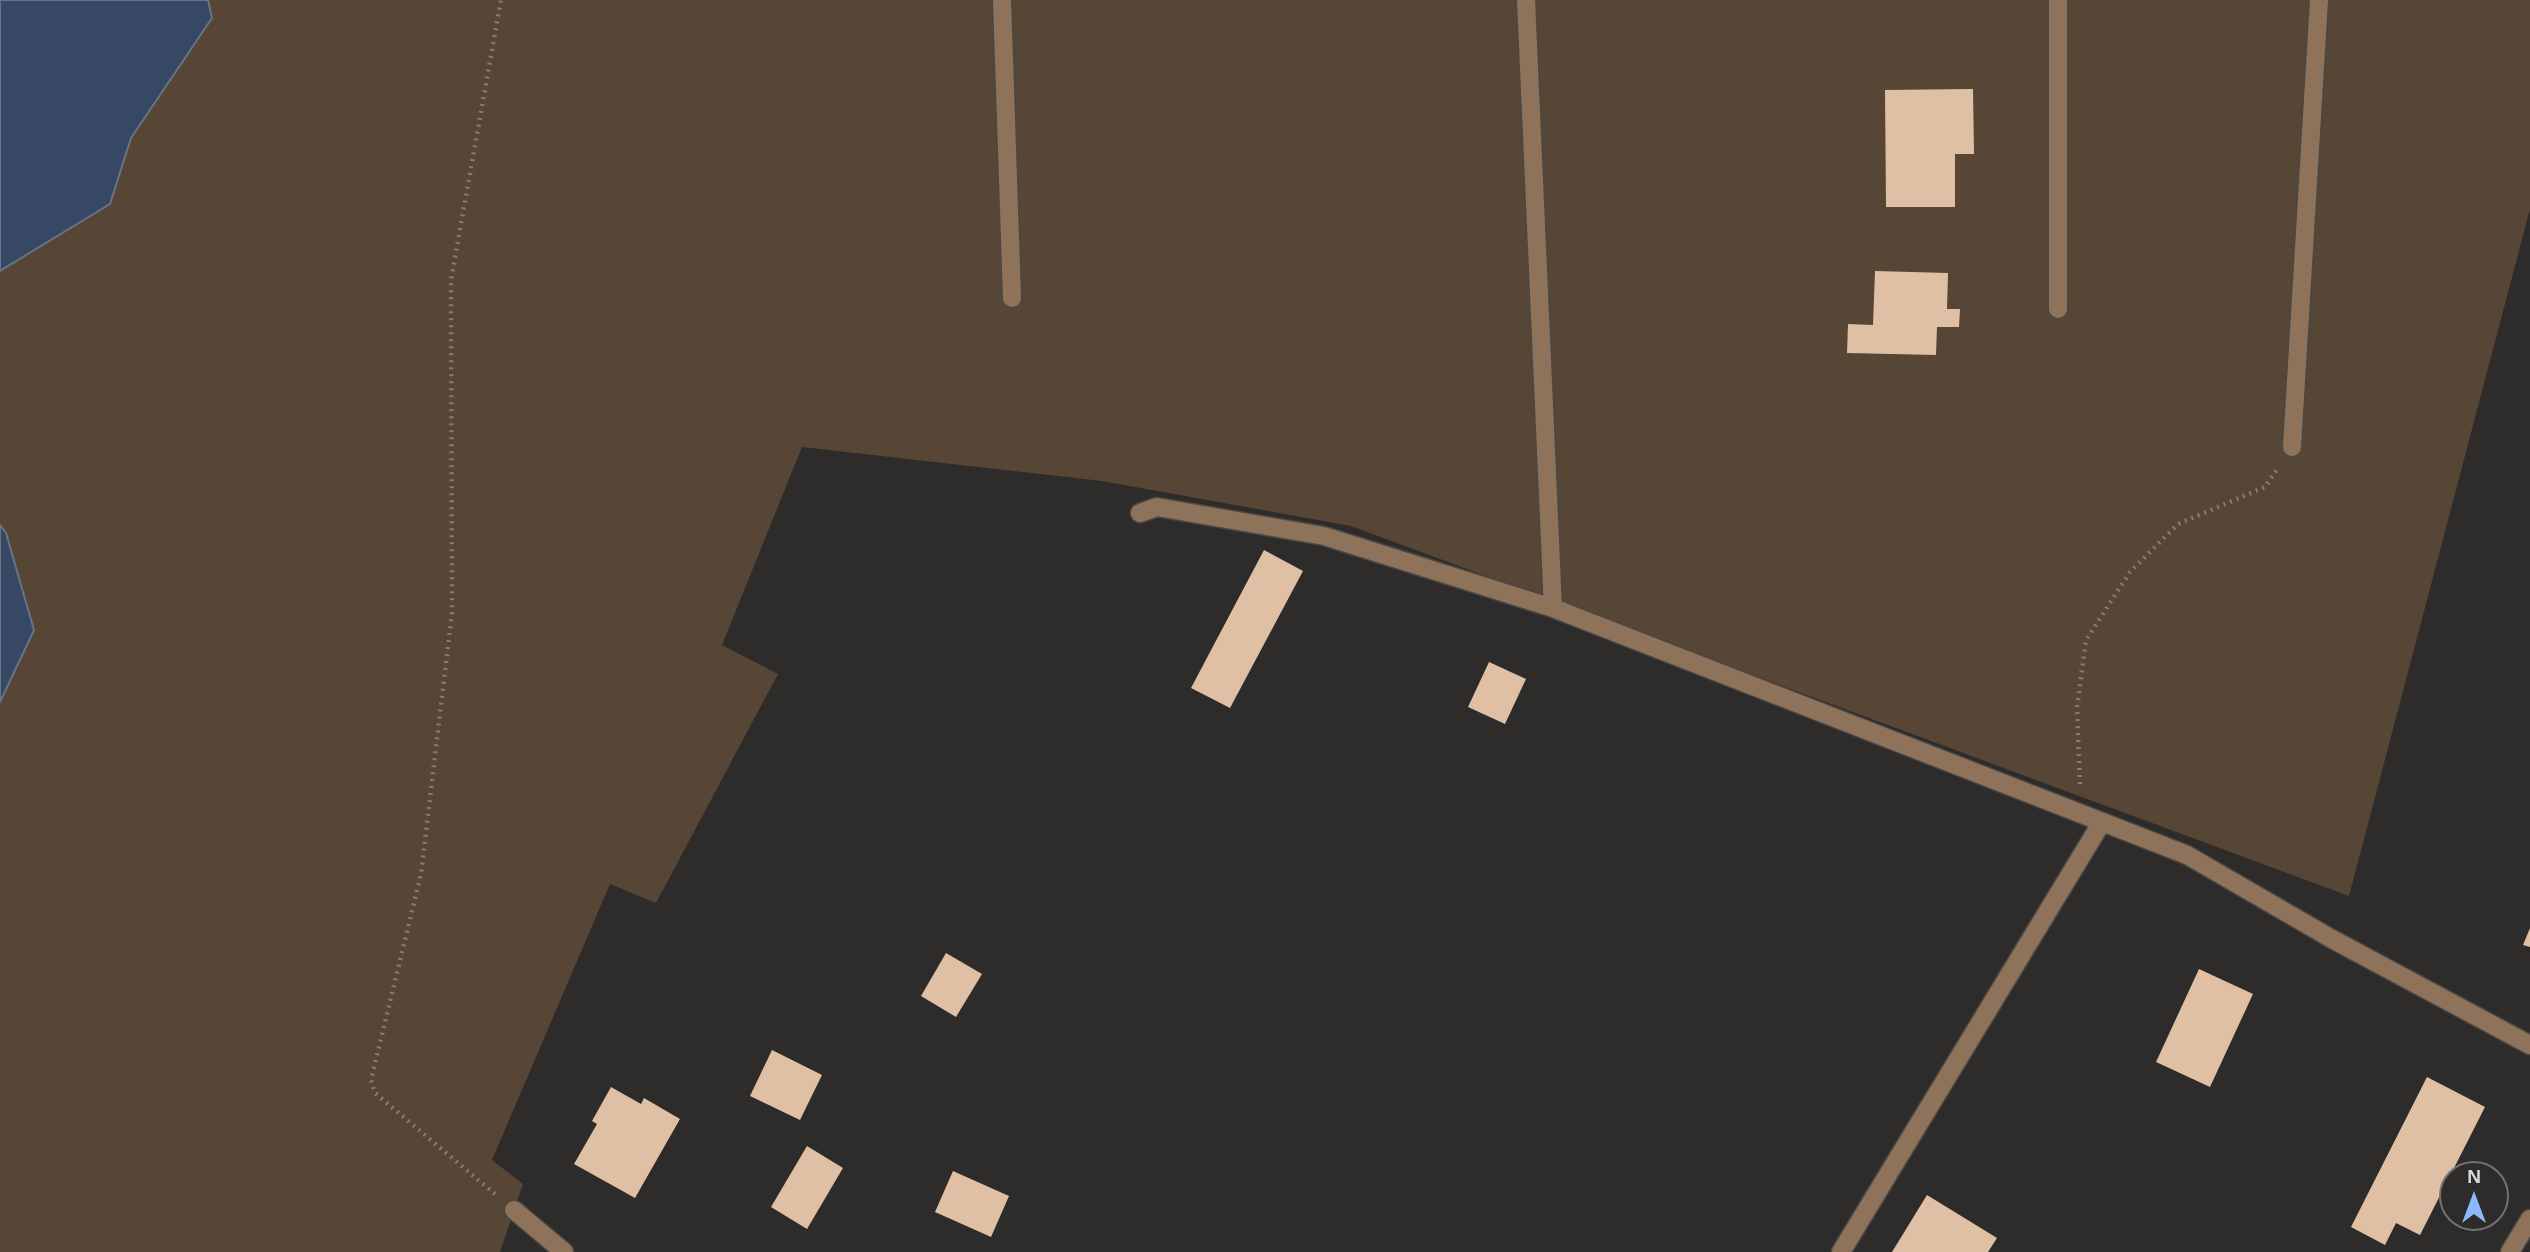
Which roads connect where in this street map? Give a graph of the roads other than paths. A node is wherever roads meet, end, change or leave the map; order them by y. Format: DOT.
graph roads {
  1 [pos="1002,0"];
  2 [pos="1526,0"];
  3 [pos="2059,0"];
  4 [pos="2319,0"];
  5 [pos="1012,298"];
  6 [pos="2058,309"];
  7 [pos="2291,447"];
  8 [pos="1140,513"];
  9 [pos="1553,608"];
  10 [pos="2102,822"];
  11 [pos="2530,1045"];
  12 [pos="514,1210"];
  13 [pos="2530,1219"];
  14 [pos="565,1252"];
  15 [pos="1841,1252"];
  16 [pos="2510,1252"];
  1 -- 5 [label="street"];
  2 -- 9 [label="street"];
  3 -- 6 [label="street"];
  4 -- 7 [label="street"];
  8 -- 9 [label="street"];
  9 -- 10 [label="street"];
  10 -- 11 [label="street"];
  10 -- 15 [label="street"];
  12 -- 14 [label="street"];
  13 -- 16 [label="street"];
}
